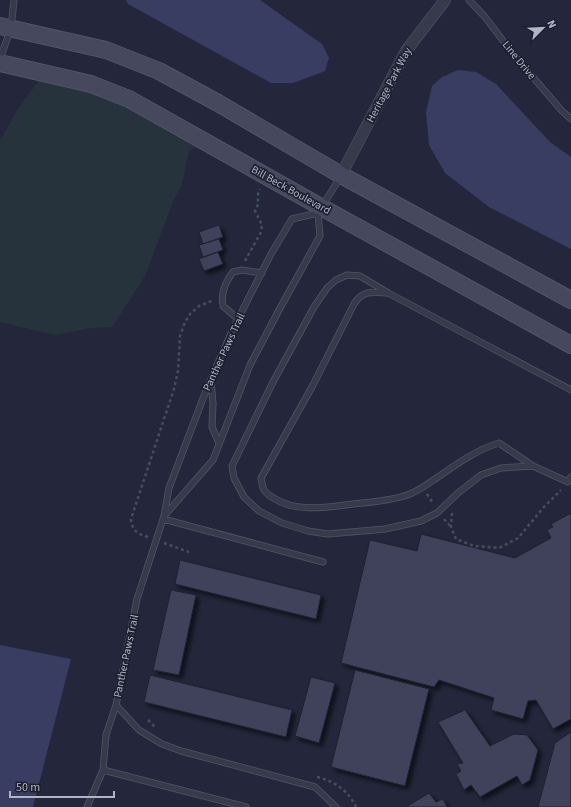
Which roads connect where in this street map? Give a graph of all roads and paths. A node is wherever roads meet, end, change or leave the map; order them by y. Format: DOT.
graph roads {
  1 [pos="14,0"];
  2 [pos="445,0"];
  3 [pos="469,0"];
  4 [pos="5,27"];
  5 [pos="0,59"];
  6 [pos="0,63"];
  7 [pos="571,119"];
  8 [pos="341,175"];
  9 [pos="260,189"];
  10 [pos="319,210"];
  11 [pos="242,270"];
  12 [pos="262,273"];
  13 [pos="390,294"];
  14 [pos="222,298"];
  15 [pos="571,300"];
  16 [pos="238,320"];
  17 [pos="571,345"];
  18 [pos="211,378"];
  19 [pos="571,390"];
  20 [pos="219,443"];
  21 [pos="533,466"];
  22 [pos="571,477"];
  23 [pos="555,488"];
  24 [pos="453,510"];
  25 [pos="164,518"];
  26 [pos="156,540"];
  27 [pos="189,552"];
  28 [pos="323,562"];
  29 [pos="116,704"];
  30 [pos="102,770"];
  31 [pos="87,807"];
  32 [pos="246,807"];
  33 [pos="336,807"];
  1 -- 4 [label="lane"];
  2 -- 8 [label="street, Heritage Park Way"];
  3 -- 7 [label="lane, Line Drive"];
  4 -- 5 [label="lane"];
  4 -- 8 [label="street"];
  6 -- 10 [label="street, Bill Beck Boulevard"];
  8 -- 10 [label="lane"];
  8 -- 15 [label="street"];
  9 -- 11 [label="path"];
  10 -- 12 [label="lane, Panther Paws Trail"];
  10 -- 17 [label="street, Bill Beck Boulevard"];
  10 -- 20 [label="lane, Panther Paws Trail"];
  11 -- 12 [label="lane"];
  11 -- 14 [label="lane"];
  12 -- 16 [label="lane, Panther Paws Trail"];
  13 -- 19 [label="lane"];
  13 -- 21 [label="lane"];
  13 -- 21 [label="lane"];
  14 -- 16 [label="lane"];
  14 -- 26 [label="path"];
  16 -- 18 [label="lane, Panther Paws Trail"];
  18 -- 20 [label="lane"];
  18 -- 25 [label="lane, Panther Paws Trail"];
  20 -- 25 [label="lane, Panther Paws Trail"];
  21 -- 22 [label="lane"];
  23 -- 24 [label="path"];
  25 -- 26 [label="lane, Panther Paws Trail"];
  25 -- 28 [label="lane"];
  26 -- 27 [label="path"];
  26 -- 29 [label="lane, Panther Paws Trail"];
  29 -- 30 [label="lane, Panther Paws Trail"];
  29 -- 33 [label="lane"];
  30 -- 31 [label="lane, Panther Paws Trail"];
  30 -- 32 [label="lane"];
}
